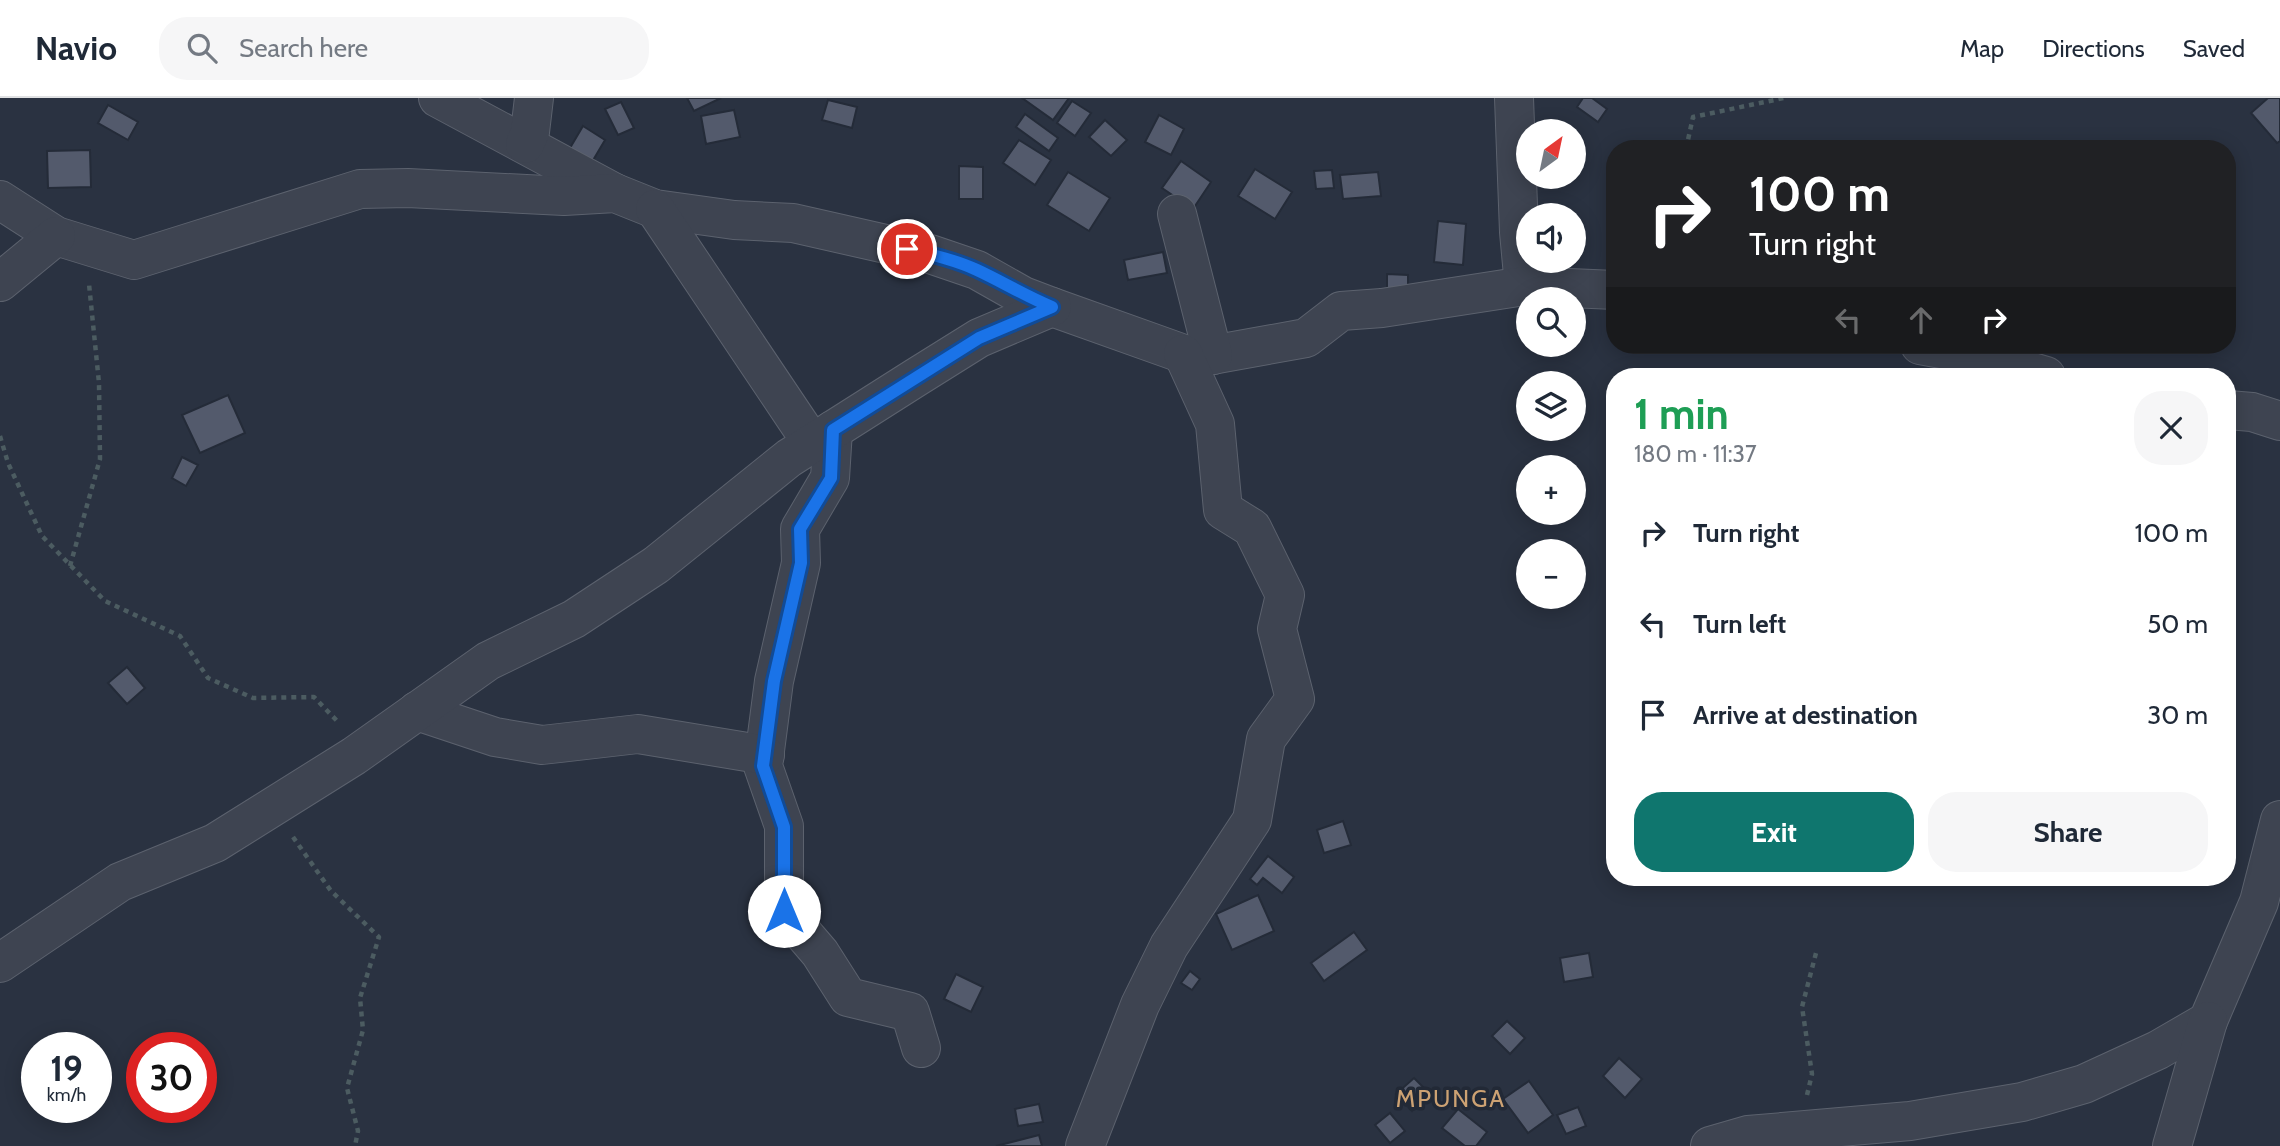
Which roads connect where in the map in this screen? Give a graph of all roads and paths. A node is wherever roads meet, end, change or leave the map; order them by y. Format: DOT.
graph roads {
  1 [pos="438,98"];
  2 [pos="534,98"];
  3 [pos="1514,98"];
  4 [pos="1784,98"];
  5 [pos="1688,140"];
  6 [pos="525,144"];
  7 [pos="615,193"];
  8 [pos="0,200"];
  9 [pos="655,209"];
  10 [pos="1177,214"];
  11 [pos="71,241"];
  12 [pos="0,282"];
  13 [pos="1524,286"];
  14 [pos="1606,290"];
  15 [pos="1052,307"];
  16 [pos="1198,354"];
  17 [pos="1968,354"];
  18 [pos="2018,368"];
  19 [pos="2236,411"];
  20 [pos="2280,421"];
  21 [pos="0,436"];
  22 [pos="823,437"];
  23 [pos="70,566"];
  24 [pos="418,711"];
  25 [pos="363,749"];
  26 [pos="765,755"];
  27 [pos="276,805"];
  28 [pos="2280,820"];
  29 [pos="1816,953"];
  30 [pos="0,962"];
  31 [pos="2208,1021"];
  32 [pos="921,1048"];
  33 [pos="1800,1130"];
  34 [pos="355,1146"];
  35 [pos="1085,1146"];
  36 [pos="1710,1146"];
  37 [pos="2172,1146"];
  1 -- 6 [label="street"];
  2 -- 6 [label="street"];
  3 -- 13 [label="street"];
  4 -- 5 [label="path"];
  6 -- 7 [label="street"];
  7 -- 9 [label="street"];
  7 -- 11 [label="street"];
  8 -- 11 [label="street"];
  9 -- 15 [label="street"];
  9 -- 22 [label="street"];
  10 -- 16 [label="street"];
  11 -- 12 [label="street"];
  11 -- 23 [label="path"];
  13 -- 14 [label="street"];
  13 -- 16 [label="street"];
  15 -- 16 [label="street"];
  15 -- 22 [label="street"];
  16 -- 35 [label="street"];
  17 -- 18 [label="street"];
  19 -- 20 [label="street"];
  21 -- 23 [label="path"];
  22 -- 24 [label="street"];
  22 -- 26 [label="street"];
  23 -- 25 [label="path"];
  24 -- 25 [label="street"];
  24 -- 26 [label="street"];
  25 -- 27 [label="street"];
  26 -- 32 [label="street"];
  27 -- 30 [label="street"];
  27 -- 34 [label="path"];
  28 -- 31 [label="street"];
  29 -- 33 [label="path"];
  31 -- 33 [label="street"];
  31 -- 37 [label="street"];
  33 -- 36 [label="street"];
}
